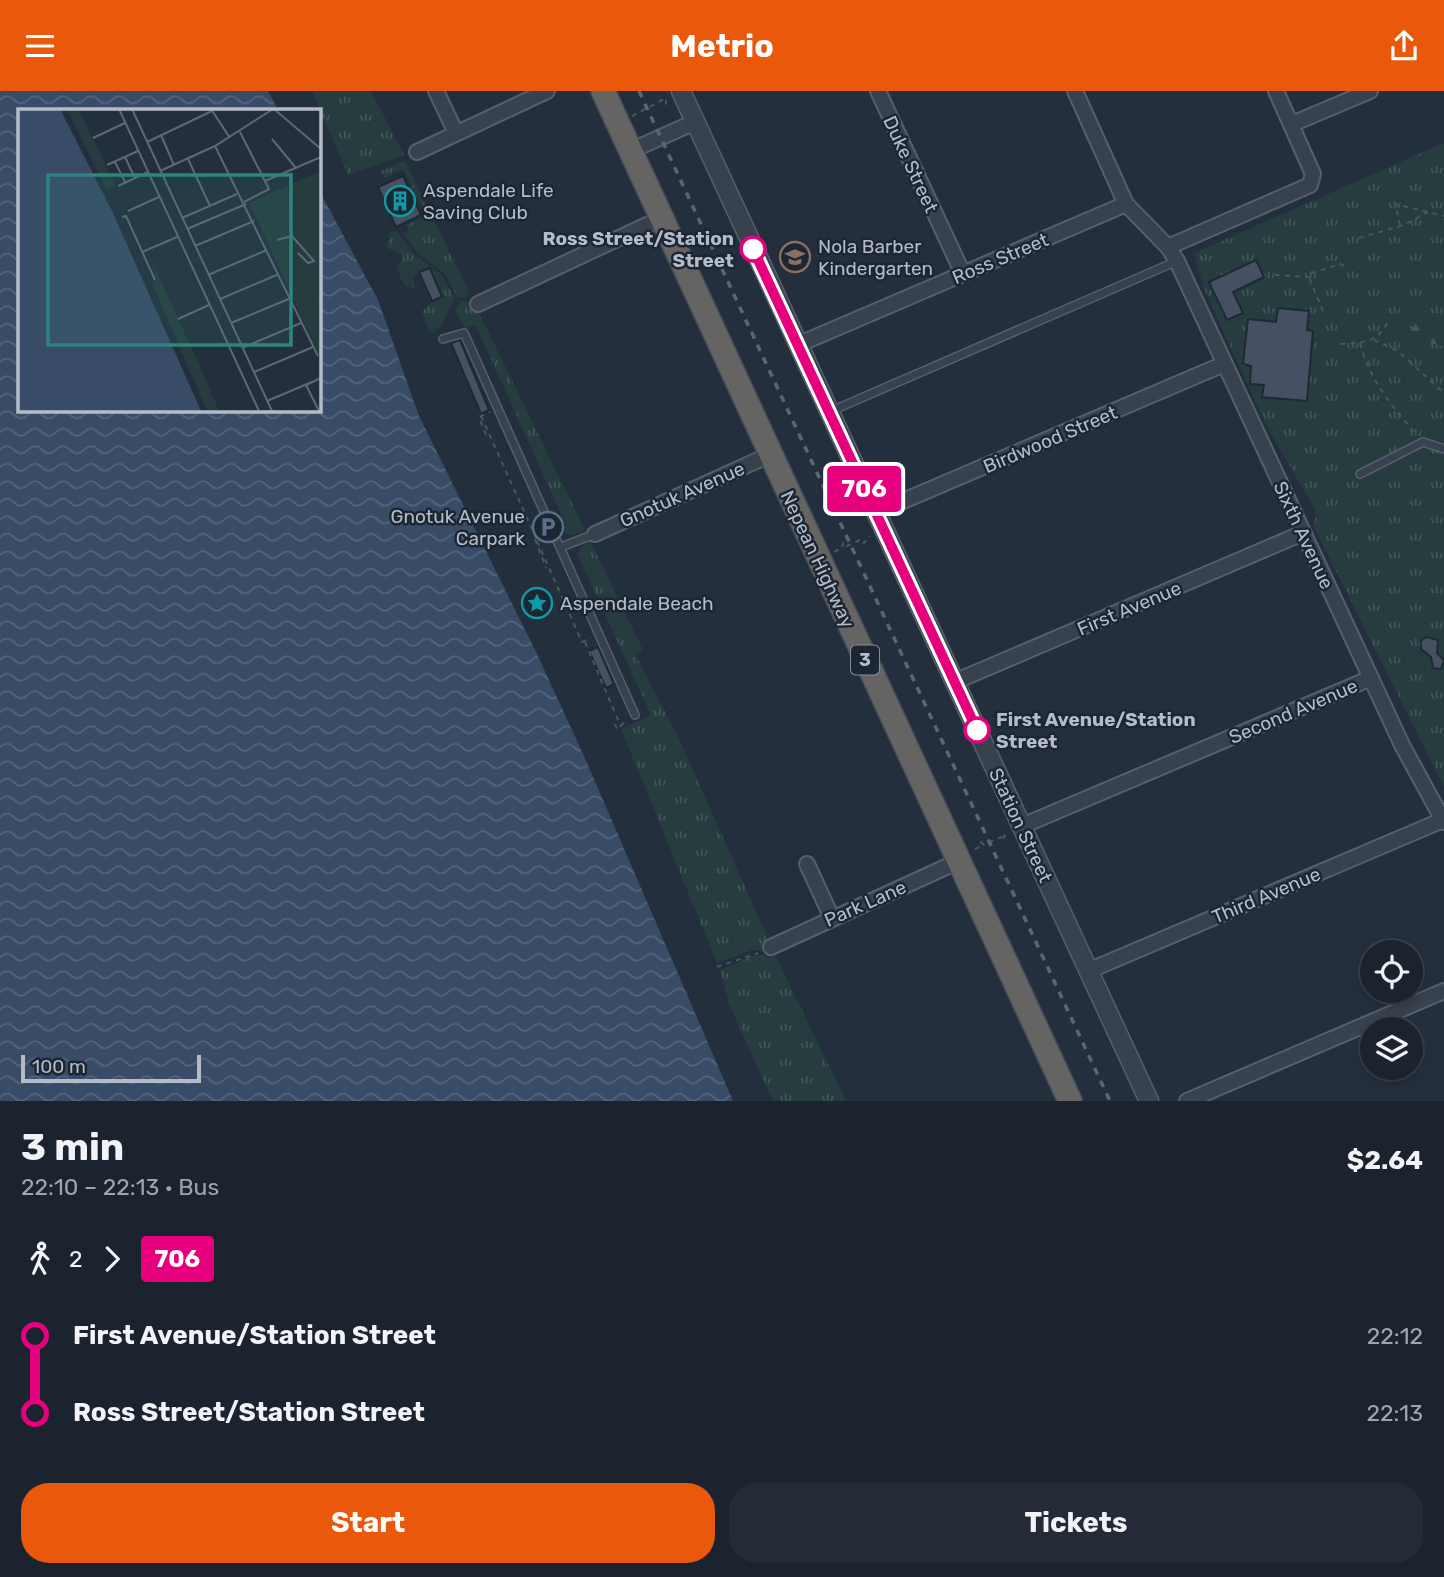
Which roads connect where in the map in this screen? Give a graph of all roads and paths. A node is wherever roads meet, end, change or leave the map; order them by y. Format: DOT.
graph roads {
  1 [pos="436,91"];
  2 [pos="509,91"];
  3 [pos="547,91"];
  4 [pos="603,91"];
  5 [pos="681,91"];
  6 [pos="878,91"];
  7 [pos="1075,91"];
  8 [pos="1276,91"];
  9 [pos="1370,91"];
  10 [pos="666,105"];
  11 [pos="516,106"];
  12 [pos="629,119"];
  13 [pos="695,122"];
  14 [pos="1292,124"];
  15 [pos="456,133"];
  16 [pos="630,151"];
  17 [pos="416,152"];
  18 [pos="1126,204"];
  19 [pos="1428,212"];
  20 [pos="1444,216"];
  21 [pos="662,218"];
  22 [pos="1401,226"];
  23 [pos="1359,238"];
  24 [pos="1168,247"];
  25 [pos="1177,261"];
  26 [pos="1349,268"];
  27 [pos="963,274"];
  28 [pos="1275,275"];
  29 [pos="1311,277"];
  30 [pos="478,305"];
  31 [pos="1323,311"];
  32 [pos="1389,319"];
  33 [pos="443,339"];
  34 [pos="1374,340"];
  35 [pos="1360,343"];
  36 [pos="1340,344"];
  37 [pos="797,345"];
  38 [pos="1224,364"];
  39 [pos="1444,393"];
  40 [pos="498,408"];
  41 [pos="828,412"];
  42 [pos="481,416"];
  43 [pos="486,435"];
  44 [pos="1423,442"];
  45 [pos="1444,449"];
  46 [pos="769,455"];
  47 [pos="1360,474"];
  48 [pos="876,513"];
  49 [pos="554,532"];
  50 [pos="1303,533"];
  51 [pos="595,534"];
  52 [pos="885,534"];
  53 [pos="531,535"];
  54 [pos="535,539"];
  55 [pos="561,547"];
  56 [pos="833,552"];
  57 [pos="546,568"];
  58 [pos="599,635"];
  59 [pos="584,641"];
  60 [pos="1371,678"];
  61 [pos="954,682"];
  62 [pos="635,715"];
  63 [pos="615,725"];
  64 [pos="621,727"];
  65 [pos="1443,821"];
  66 [pos="1025,833"];
  67 [pos="965,856"];
  68 [pos="807,864"];
  69 [pos="832,918"];
  70 [pos="771,947"];
  71 [pos="717,967"];
  72 [pos="1088,971"];
  73 [pos="1444,991"];
  74 [pos="1070,1101"];
  75 [pos="1149,1101"];
  76 [pos="1186,1101"];
  1 -- 15 [label="street"];
  2 -- 11 [label="street"];
  3 -- 11 [label="street"];
  4 -- 16 [label="highway, Nepean Highway / 3"];
  5 -- 13 [label="street, Station Street"];
  6 -- 27 [label="street, Duke Street"];
  7 -- 18 [label="street"];
  8 -- 14 [label="street"];
  9 -- 14 [label="street"];
  10 -- 12 [label="path"];
  11 -- 15 [label="street"];
  13 -- 16 [label="street"];
  13 -- 37 [label="street, Station Street"];
  14 -- 24 [label="street"];
  15 -- 17 [label="street"];
  16 -- 21 [label="highway, Nepean Highway / 3"];
  18 -- 24 [label="street, Sixth Avenue"];
  18 -- 27 [label="street, Ross Street"];
  19 -- 20 [label="path"];
  19 -- 22 [label="path"];
  19 -- 22 [label="path"];
  21 -- 30 [label="street"];
  21 -- 46 [label="highway, Nepean Highway / 3"];
  22 -- 23 [label="path"];
  24 -- 25 [label="street, Sixth Avenue"];
  25 -- 38 [label="street, Sixth Avenue"];
  25 -- 41 [label="lane"];
  26 -- 29 [label="path"];
  27 -- 37 [label="street, Ross Street"];
  28 -- 29 [label="path"];
  29 -- 31 [label="path"];
  32 -- 34 [label="path"];
  33 -- 40 [label="lane"];
  34 -- 35 [label="path"];
  34 -- 39 [label="path"];
  35 -- 36 [label="path"];
  35 -- 44 [label="path"];
  37 -- 41 [label="street, Station Street"];
  38 -- 48 [label="street, Birdwood Street"];
  38 -- 50 [label="street, Sixth Avenue"];
  40 -- 42 [label="path"];
  40 -- 49 [label="lane"];
  41 -- 48 [label="street, Station Street"];
  42 -- 43 [label="path"];
  42 -- 54 [label="path"];
  44 -- 45 [label="lane"];
  44 -- 47 [label="lane"];
  46 -- 51 [label="street, Gnotuk Avenue"];
  46 -- 67 [label="highway, Nepean Highway / 3"];
  48 -- 52 [label="street, Station Street"];
  49 -- 54 [label="path"];
  49 -- 55 [label="lane"];
  50 -- 60 [label="street, Sixth Avenue"];
  50 -- 61 [label="street, First Avenue"];
  51 -- 55 [label="lane"];
  52 -- 56 [label="path"];
  52 -- 61 [label="street, Station Street"];
  53 -- 54 [label="path"];
  54 -- 57 [label="path"];
  54 -- 59 [label="path"];
  55 -- 58 [label="lane"];
  58 -- 59 [label="path"];
  58 -- 62 [label="lane"];
  59 -- 64 [label="path"];
  60 -- 65 [label="street, Sixth Avenue"];
  60 -- 66 [label="street, Second Avenue"];
  61 -- 66 [label="street, Station Street"];
  62 -- 64 [label="path"];
  63 -- 64 [label="path"];
  65 -- 72 [label="street, Third Avenue"];
  66 -- 67 [label="path"];
  66 -- 72 [label="street, Station Street"];
  67 -- 69 [label="street, Park Lane"];
  67 -- 74 [label="highway, Nepean Highway / 3"];
  68 -- 69 [label="street"];
  69 -- 70 [label="street, Park Lane"];
  70 -- 71 [label="path"];
  72 -- 75 [label="street, Station Street"];
  73 -- 76 [label="street"];
}
